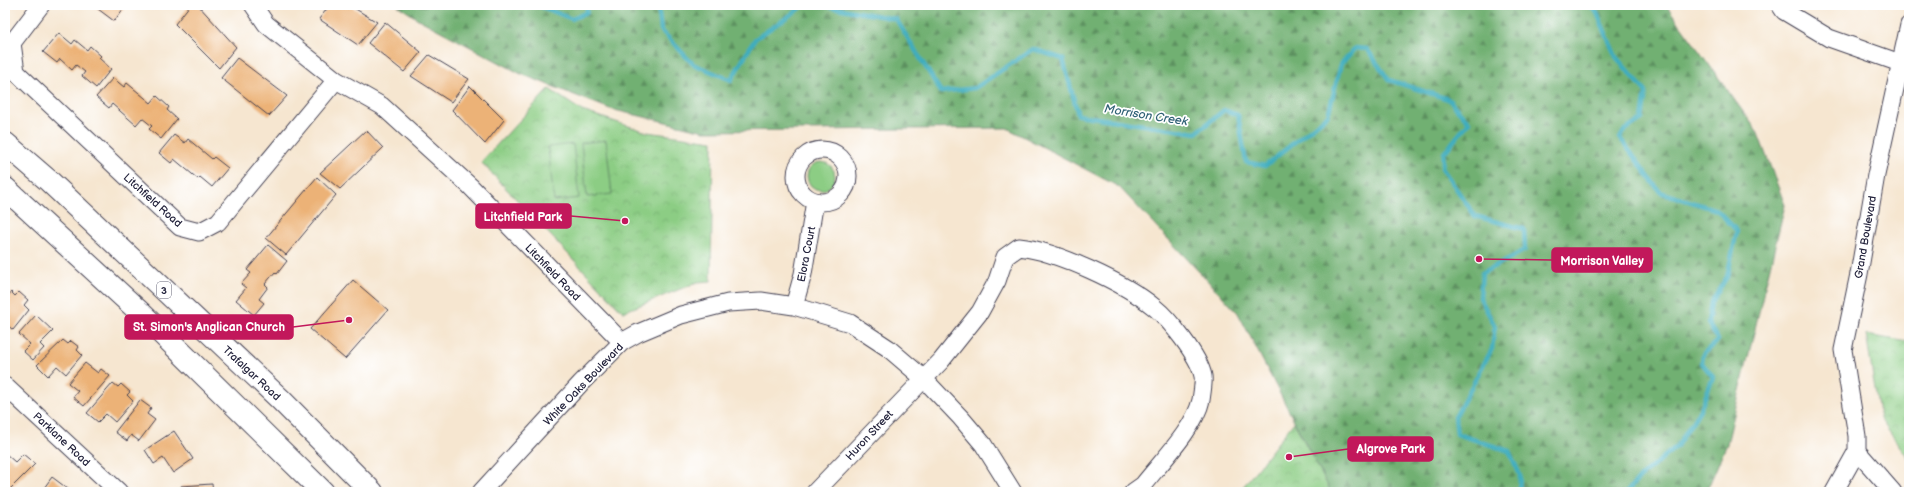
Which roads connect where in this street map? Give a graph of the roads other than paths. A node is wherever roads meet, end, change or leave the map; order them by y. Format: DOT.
graph roads {
  1 [pos="41,5"];
  2 [pos="253,5"];
  3 [pos="1780,5"];
  4 [pos="1909,25"];
  5 [pos="1900,63"];
  6 [pos="336,80"];
  7 [pos="5,143"];
  8 [pos="5,188"];
  9 [pos="816,201"];
  10 [pos="794,306"];
  11 [pos="622,342"];
  12 [pos="923,378"];
  13 [pos="5,386"];
  14 [pos="1857,452"];
  15 [pos="119,492"];
  16 [pos="323,492"];
  17 [pos="372,492"];
  18 [pos="481,492"];
  19 [pos="815,492"];
  20 [pos="1013,492"];
  21 [pos="1134,492"];
  22 [pos="1834,492"];
  23 [pos="1893,492"];
  1 -- 6 [label="street, Litchfield Road"];
  2 -- 6 [label="street, Litchfield Road"];
  3 -- 5 [label="street"];
  4 -- 5 [label="street, Grand Boulevard"];
  5 -- 14 [label="street, Grand Boulevard"];
  6 -- 11 [label="street, Litchfield Road"];
  7 -- 17 [label="main road, Trafalgar Road / 3"];
  8 -- 16 [label="main road"];
  9 -- 10 [label="street, Elora Court"];
  10 -- 11 [label="street, White Oaks Boulevard"];
  10 -- 12 [label="street, White Oaks Boulevard"];
  11 -- 18 [label="street, White Oaks Boulevard"];
  12 -- 19 [label="street, Huron Street"];
  12 -- 20 [label="street, White Oaks Boulevard"];
  12 -- 21 [label="street, Huron Street"];
  13 -- 15 [label="street, Parklane Road"];
  14 -- 22 [label="street"];
  14 -- 23 [label="street"];
}
